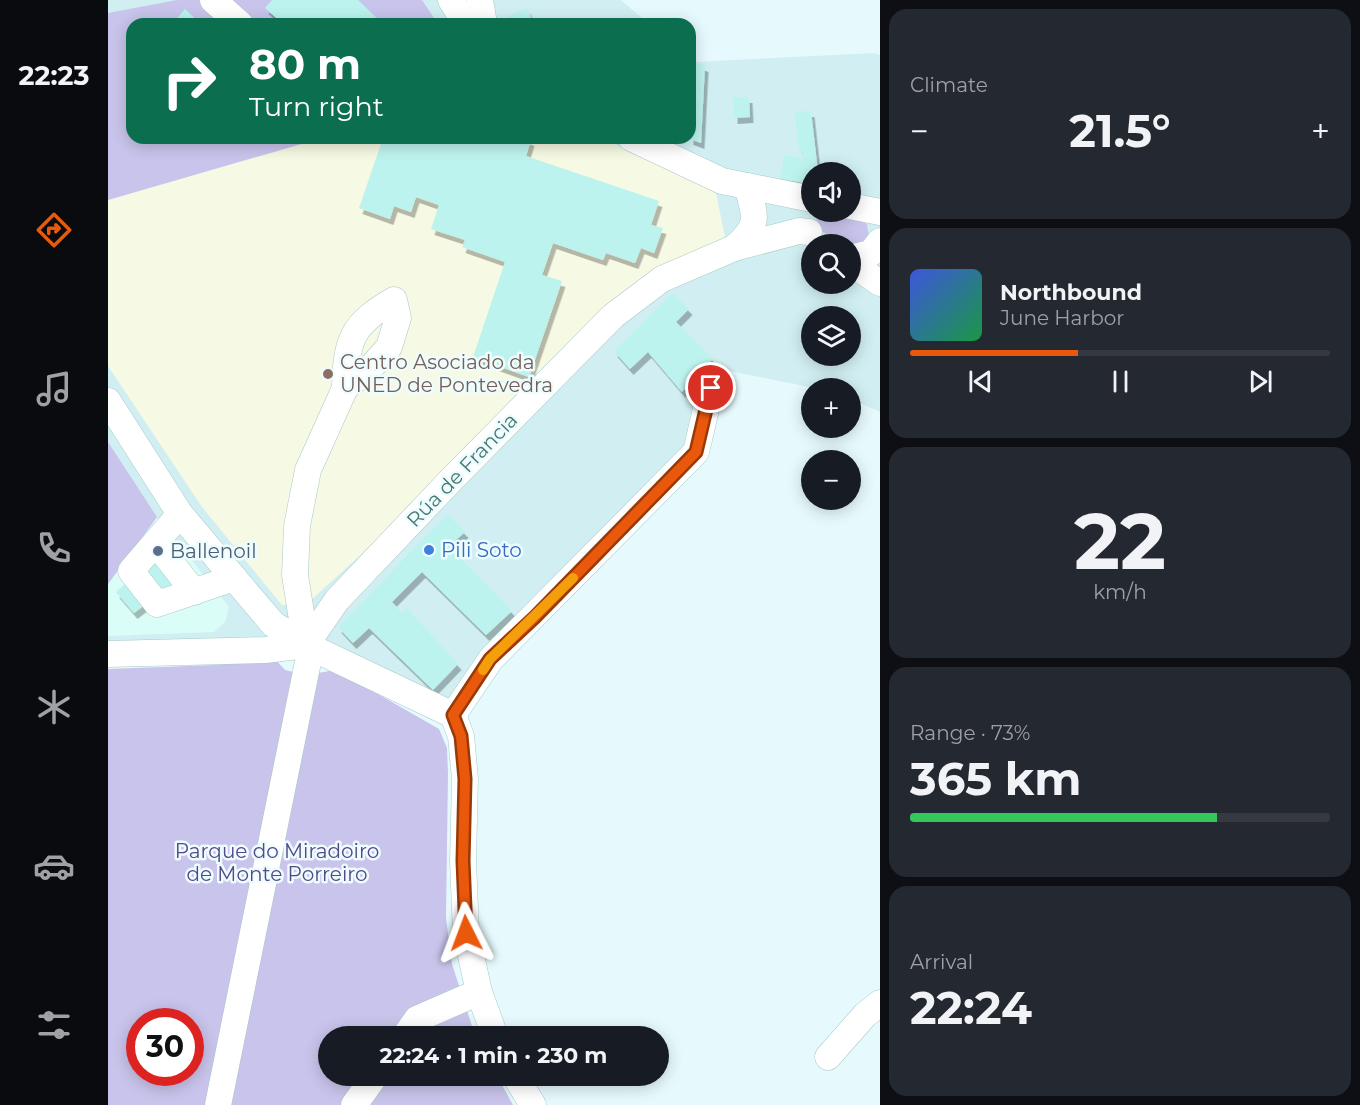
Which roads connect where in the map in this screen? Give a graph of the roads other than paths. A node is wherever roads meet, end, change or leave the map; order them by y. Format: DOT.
graph roads {
  1 [pos="213,0"];
  2 [pos="451,0"];
  3 [pos="480,0"];
  4 [pos="233,18"];
  5 [pos="462,18"];
  6 [pos="483,18"];
  7 [pos="643,144"];
  8 [pos="747,186"];
  9 [pos="801,197"];
  10 [pos="865,209"];
  11 [pos="880,231"];
  12 [pos="807,234"];
  13 [pos="880,241"];
  14 [pos="734,248"];
  15 [pos="861,257"];
  16 [pos="861,268"];
  17 [pos="880,283"];
  18 [pos="345,388"];
  19 [pos="711,388"];
  20 [pos="108,401"];
  21 [pos="180,514"];
  22 [pos="150,549"];
  23 [pos="234,578"];
  24 [pos="186,595"];
  25 [pos="308,646"];
  26 [pos="108,654"];
  27 [pos="453,715"];
  28 [pos="479,992"];
  29 [pos="880,1003"];
  30 [pos="412,1026"];
  31 [pos="491,1026"];
  32 [pos="828,1057"];
  33 [pos="368,1086"];
  34 [pos="521,1086"];
  35 [pos="218,1105"];
  36 [pos="354,1105"];
  37 [pos="533,1105"];
  1 -- 4 [label="street"];
  2 -- 5 [label="street"];
  3 -- 6 [label="street"];
  7 -- 8 [label="street"];
  8 -- 9 [label="street"];
  8 -- 14 [label="street"];
  10 -- 11 [label="street"];
  12 -- 14 [label="street, Rúa de Francia"];
  13 -- 15 [label="street"];
  14 -- 25 [label="street, Rúa de Francia"];
  16 -- 17 [label="street"];
  18 -- 25 [label="street"];
  19 -- 27 [label="street"];
  20 -- 21 [label="street"];
  21 -- 22 [label="street"];
  21 -- 23 [label="street"];
  22 -- 24 [label="street"];
  22 -- 24 [label="street"];
  23 -- 24 [label="street"];
  23 -- 25 [label="street"];
  25 -- 26 [label="street"];
  25 -- 27 [label="street"];
  25 -- 35 [label="street"];
  27 -- 28 [label="street"];
  28 -- 30 [label="street"];
  28 -- 31 [label="street"];
  29 -- 32 [label="street"];
  33 -- 36 [label="street"];
  34 -- 37 [label="street"];
}
